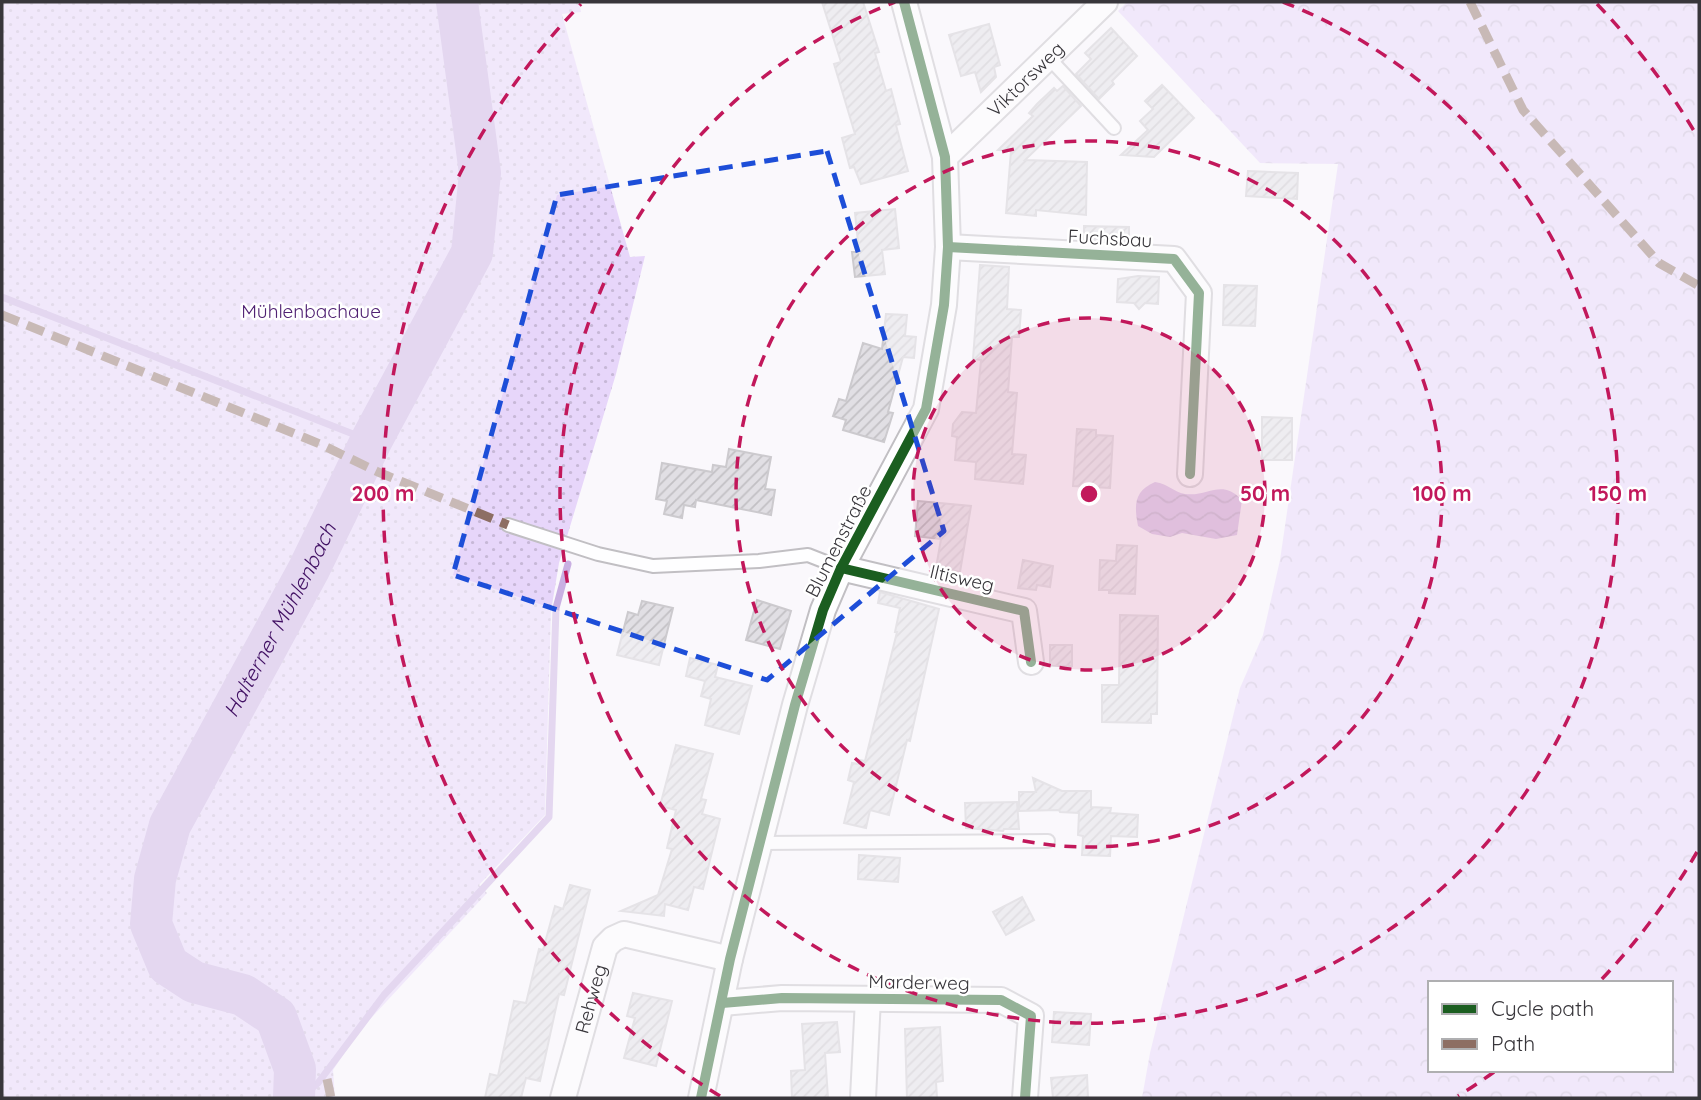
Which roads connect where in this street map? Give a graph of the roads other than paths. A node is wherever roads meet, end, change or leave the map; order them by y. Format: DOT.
graph roads {
  1 [pos="904,2"];
  2 [pos="1105,2"];
  3 [pos="1048,57"];
  4 [pos="1115,128"];
  5 [pos="944,157"];
  6 [pos="948,247"];
  7 [pos="1190,474"];
  8 [pos="508,525"];
  9 [pos="841,568"];
  10 [pos="1031,662"];
  11 [pos="1048,842"];
  12 [pos="760,843"];
  13 [pos="730,959"];
  14 [pos="868,999"];
  15 [pos="722,1003"];
  16 [pos="563,1098"];
  17 [pos="701,1098"];
  18 [pos="863,1098"];
  19 [pos="1025,1098"];
  1 -- 5 [label="street, Blumenstraße"];
  2 -- 3 [label="street, Viktorsweg"];
  3 -- 4 [label="lane"];
  3 -- 5 [label="street, Viktorsweg"];
  5 -- 6 [label="street, Blumenstraße"];
  6 -- 7 [label="street, Fuchsbau"];
  6 -- 9 [label="street, Blumenstraße"];
  8 -- 9 [label="lane"];
  9 -- 10 [label="street, Iltisweg"];
  9 -- 12 [label="street, Blumenstraße"];
  11 -- 12 [label="lane"];
  12 -- 13 [label="street, Blumenstraße"];
  13 -- 15 [label="street, Blumenstraße"];
  13 -- 16 [label="street, Rehweg"];
  14 -- 15 [label="street, Marderweg"];
  14 -- 18 [label="street, Marderweg"];
  14 -- 19 [label="street, Marderweg"];
  15 -- 17 [label="street, Blumenstraße"];
}
